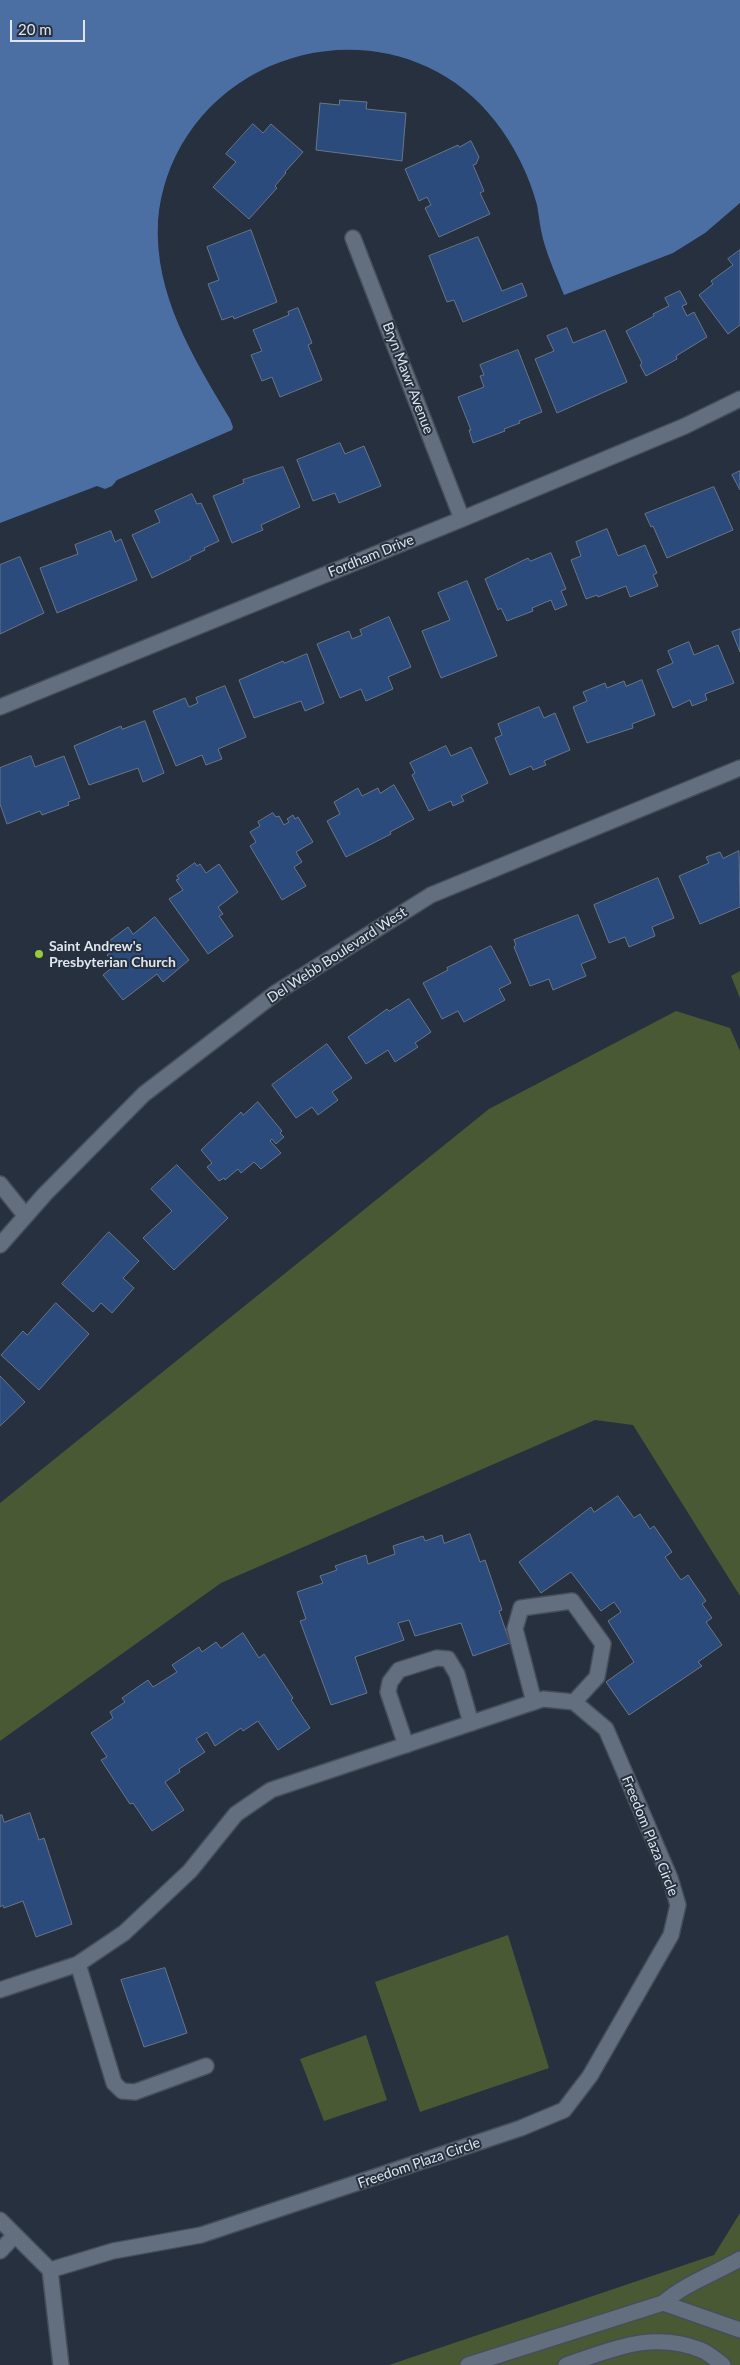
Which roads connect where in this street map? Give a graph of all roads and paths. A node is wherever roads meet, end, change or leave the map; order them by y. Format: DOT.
graph roads {
  1 [pos="353,238"];
  2 [pos="740,399"];
  3 [pos="462,518"];
  4 [pos="0,707"];
  5 [pos="740,768"];
  6 [pos="0,1184"];
  7 [pos="26,1215"];
  8 [pos="0,1245"];
  9 [pos="534,1702"];
  10 [pos="574,1702"];
  11 [pos="471,1723"];
  12 [pos="406,1744"];
  13 [pos="78,1964"];
  14 [pos="0,1990"];
  15 [pos="206,2066"];
  16 [pos="0,2220"];
  17 [pos="15,2235"];
  18 [pos="0,2251"];
  19 [pos="740,2259"];
  20 [pos="50,2270"];
  21 [pos="664,2303"];
  22 [pos="740,2330"];
  23 [pos="61,2365"];
  24 [pos="468,2365"];
  25 [pos="566,2365"];
  26 [pos="723,2365"];
  1 -- 3 [label="street, Bryn Mawr Avenue"];
  2 -- 3 [label="street, Fordham Drive"];
  3 -- 4 [label="street, Fordham Drive"];
  5 -- 7 [label="street, Del Webb Boulevard West"];
  6 -- 7 [label="street"];
  7 -- 8 [label="street, Del Webb Boulevard West"];
  9 -- 10 [label="street"];
  9 -- 10 [label="street"];
  9 -- 11 [label="street"];
  10 -- 20 [label="street, Freedom Plaza Circle"];
  11 -- 12 [label="street"];
  11 -- 12 [label="street"];
  12 -- 13 [label="street"];
  13 -- 14 [label="street"];
  13 -- 15 [label="street"];
  16 -- 17 [label="street"];
  17 -- 18 [label="street"];
  17 -- 20 [label="street"];
  19 -- 21 [label="street"];
  20 -- 23 [label="street"];
  21 -- 22 [label="street"];
  21 -- 24 [label="street"];
  25 -- 26 [label="street"];
}
